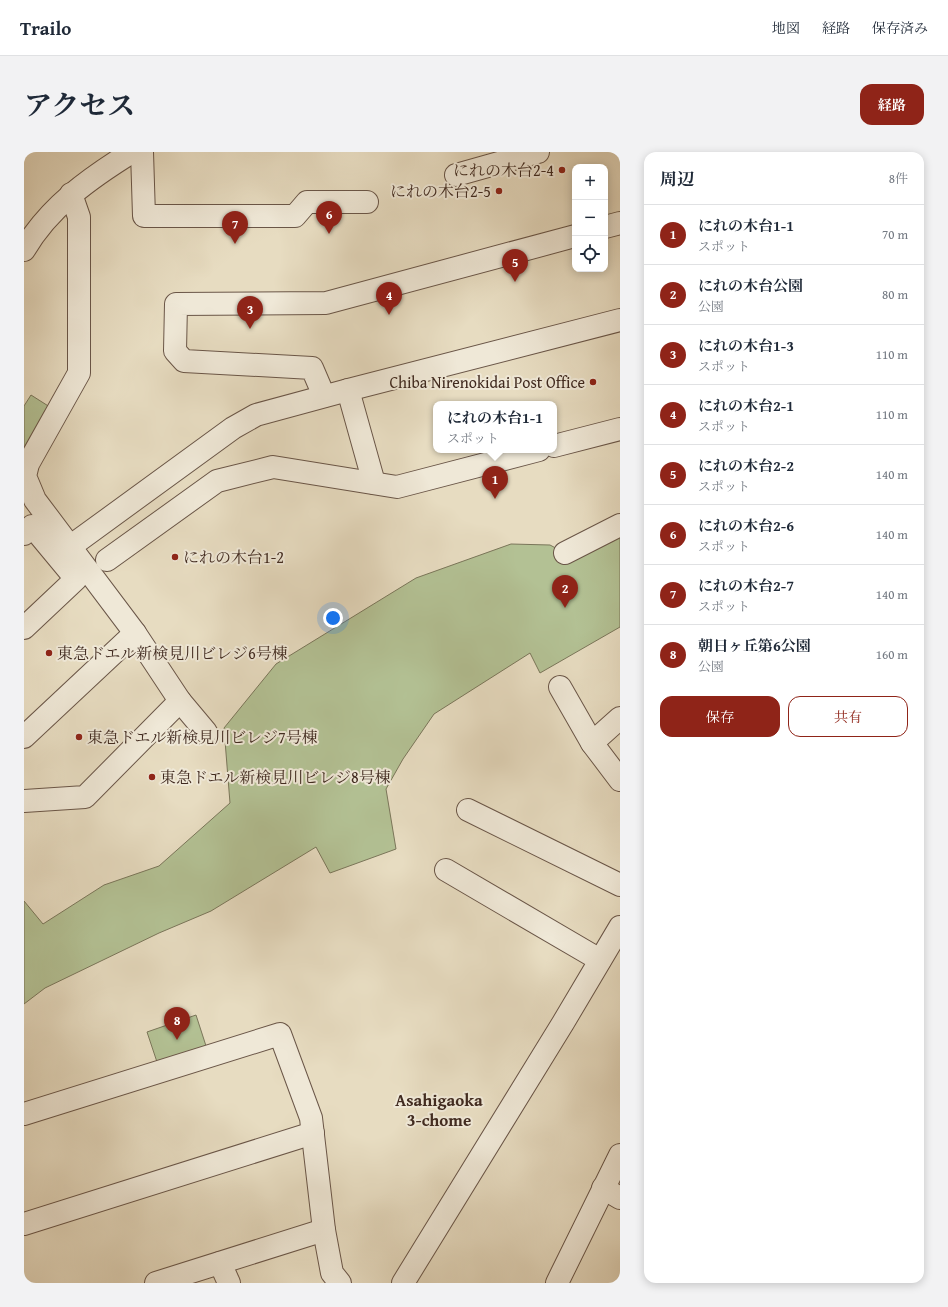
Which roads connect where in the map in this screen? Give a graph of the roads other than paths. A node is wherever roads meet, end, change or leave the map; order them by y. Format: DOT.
graph roads {
  1 [pos="132,152"];
  2 [pos="142,152"];
  3 [pos="538,152"];
  4 [pos="456,175"];
  5 [pos="71,194"];
  6 [pos="367,202"];
  7 [pos="620,223"];
  8 [pos="608,226"];
  9 [pos="27,237"];
  10 [pos="572,237"];
  11 [pos="620,320"];
  12 [pos="348,390"];
  13 [pos="324,396"];
  14 [pos="620,429"];
  15 [pos="557,445"];
  16 [pos="527,453"];
  17 [pos="374,483"];
  18 [pos="28,500"];
  19 [pos="620,525"];
  20 [pos="24,534"];
  21 [pos="71,546"];
  22 [pos="565,553"];
  23 [pos="107,560"];
  24 [pos="24,628"];
  25 [pos="135,633"];
  26 [pos="560,687"];
  27 [pos="180,701"];
  28 [pos="620,718"];
  29 [pos="206,732"];
  30 [pos="24,737"];
  31 [pos="592,743"];
  32 [pos="620,780"];
  33 [pos="24,801"];
  34 [pos="468,810"];
  35 [pos="446,870"];
  36 [pos="620,885"];
  37 [pos="620,927"];
  38 [pos="600,960"];
  39 [pos="24,1114"];
  40 [pos="313,1133"];
  41 [pos="620,1155"];
  42 [pos="612,1193"];
  43 [pos="24,1224"];
  44 [pos="324,1230"];
  45 [pos="220,1263"];
  46 [pos="156,1283"];
  47 [pos="229,1283"];
  48 [pos="340,1283"];
  49 [pos="403,1283"];
  50 [pos="557,1283"];
  1 -- 5 [label="street"];
  2 -- 6 [label="street"];
  3 -- 4 [label="street"];
  5 -- 9 [label="street"];
  5 -- 18 [label="street"];
  7 -- 8 [label="street"];
  10 -- 13 [label="street"];
  11 -- 12 [label="street"];
  12 -- 13 [label="street"];
  12 -- 17 [label="street"];
  13 -- 21 [label="street"];
  14 -- 15 [label="street"];
  16 -- 17 [label="street"];
  17 -- 23 [label="street"];
  18 -- 21 [label="street"];
  19 -- 22 [label="street"];
  20 -- 24 [label="street"];
  21 -- 25 [label="street"];
  25 -- 27 [label="street"];
  25 -- 30 [label="street"];
  26 -- 31 [label="street"];
  27 -- 29 [label="street"];
  27 -- 33 [label="street"];
  28 -- 31 [label="street"];
  31 -- 32 [label="street"];
  34 -- 36 [label="street"];
  35 -- 38 [label="street"];
  37 -- 38 [label="street"];
  38 -- 49 [label="street"];
  39 -- 40 [label="street"];
  40 -- 43 [label="street"];
  40 -- 44 [label="street"];
  41 -- 42 [label="street"];
  42 -- 50 [label="street"];
  44 -- 45 [label="street"];
  44 -- 48 [label="street"];
  45 -- 46 [label="street"];
  45 -- 47 [label="street"];
}
